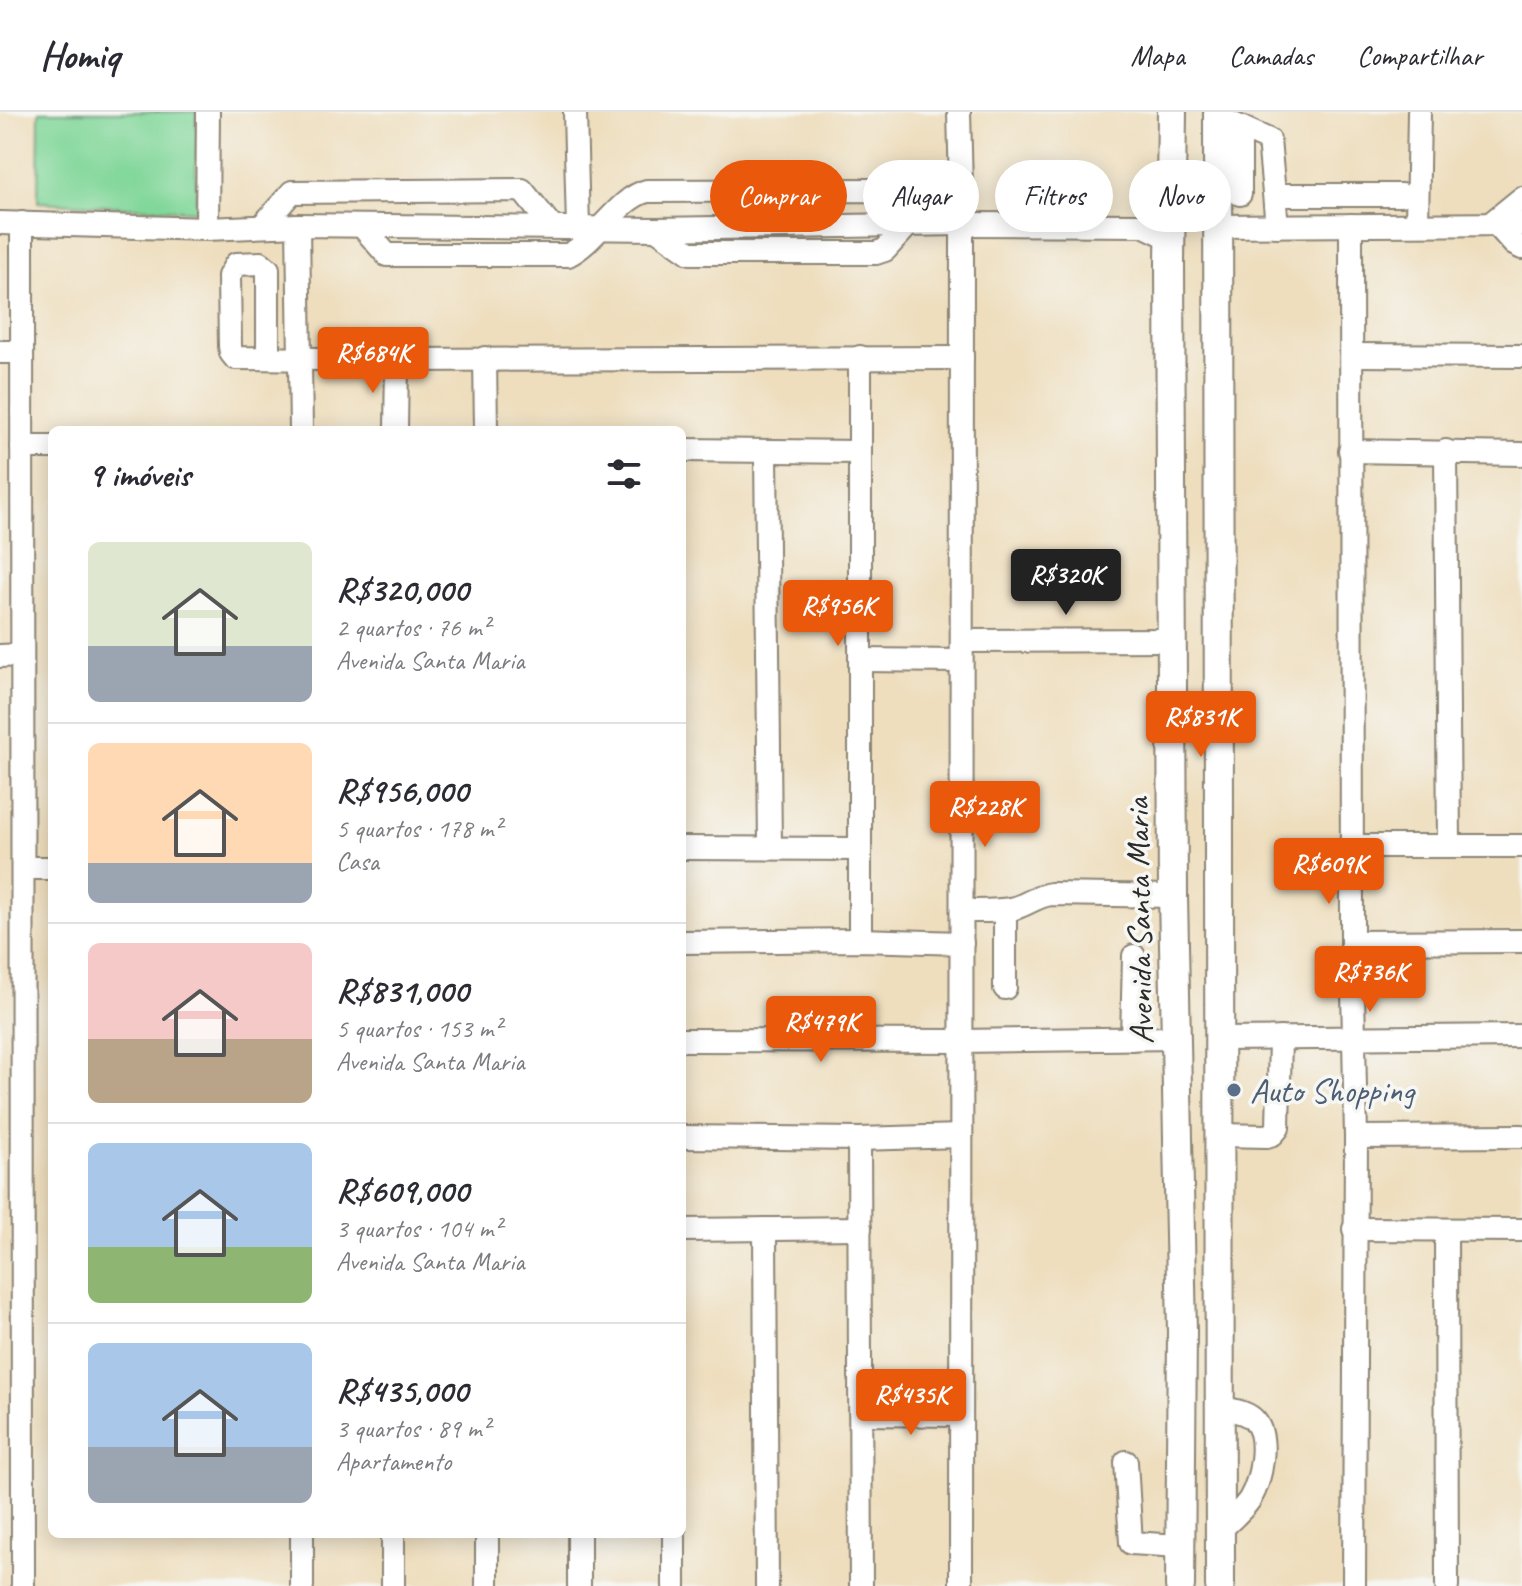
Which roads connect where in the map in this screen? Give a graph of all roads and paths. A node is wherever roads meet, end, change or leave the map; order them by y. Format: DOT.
graph roads {
  1 [pos="208,112"];
  2 [pos="575,112"];
  3 [pos="959,112"];
  4 [pos="1172,112"];
  5 [pos="1419,112"];
  6 [pos="1225,119"];
  7 [pos="960,160"];
  8 [pos="1171,160"];
  9 [pos="1222,160"];
  10 [pos="863,190"];
  11 [pos="1240,194"];
  12 [pos="1275,195"];
  13 [pos="1401,195"];
  14 [pos="1522,198"];
  15 [pos="11,223"];
  16 [pos="979,224"];
  17 [pos="1417,224"];
  18 [pos="1493,224"];
  19 [pos="1522,224"];
  20 [pos="298,225"];
  21 [pos="1129,225"];
  22 [pos="1351,225"];
  23 [pos="262,226"];
  24 [pos="362,226"];
  25 [pos="863,226"];
  26 [pos="1231,226"];
  27 [pos="1277,226"];
  28 [pos="552,227"];
  29 [pos="578,228"];
  30 [pos="601,228"];
  31 [pos="207,229"];
  32 [pos="962,232"];
  33 [pos="1158,232"];
  34 [pos="1170,232"];
  35 [pos="1217,232"];
  36 [pos="1170,238"];
  37 [pos="1522,248"];
  38 [pos="1171,346"];
  39 [pos="11,352"];
  40 [pos="1353,355"];
  41 [pos="1522,356"];
  42 [pos="860,357"];
  43 [pos="268,358"];
  44 [pos="485,358"];
  45 [pos="962,358"];
  46 [pos="300,360"];
  47 [pos="397,360"];
  48 [pos="1219,381"];
  49 [pos="301,426"];
  50 [pos="396,426"];
  51 [pos="486,426"];
  52 [pos="22,447"];
  53 [pos="48,447"];
  54 [pos="686,450"];
  55 [pos="1350,451"];
  56 [pos="1446,451"];
  57 [pos="766,452"];
  58 [pos="859,452"];
  59 [pos="1522,454"];
  60 [pos="1171,640"];
  61 [pos="961,651"];
  62 [pos="11,655"];
  63 [pos="861,660"];
  64 [pos="1173,759"];
  65 [pos="1220,763"];
  66 [pos="1174,801"];
  67 [pos="1220,805"];
  68 [pos="1354,846"];
  69 [pos="1449,846"];
  70 [pos="1522,846"];
  71 [pos="770,847"];
  72 [pos="686,848"];
  73 [pos="860,849"];
  74 [pos="23,868"];
  75 [pos="48,868"];
  76 [pos="1173,896"];
  77 [pos="1005,910"];
  78 [pos="962,911"];
  79 [pos="860,940"];
  80 [pos="1522,941"];
  81 [pos="686,942"];
  82 [pos="1352,942"];
  83 [pos="962,943"];
  84 [pos="1134,956"];
  85 [pos="1005,988"];
  86 [pos="1522,1036"];
  87 [pos="1176,1038"];
  88 [pos="1280,1038"];
  89 [pos="1354,1038"];
  90 [pos="1132,1039"];
  91 [pos="1219,1039"];
  92 [pos="686,1040"];
  93 [pos="11,1041"];
  94 [pos="961,1041"];
  95 [pos="1219,1135"];
  96 [pos="961,1136"];
  97 [pos="1522,1136"];
  98 [pos="686,1137"];
  99 [pos="1356,1137"];
  100 [pos="859,1139"];
  101 [pos="860,1228"];
  102 [pos="765,1229"];
  103 [pos="1354,1229"];
  104 [pos="686,1230"];
  105 [pos="1446,1230"];
  106 [pos="1522,1230"];
  107 [pos="1218,1325"];
  108 [pos="1182,1332"];
  109 [pos="1218,1406"];
  110 [pos="861,1414"];
  111 [pos="961,1415"];
  112 [pos="11,1419"];
  113 [pos="1126,1462"];
  114 [pos="1219,1531"];
  115 [pos="302,1538"];
  116 [pos="393,1538"];
  117 [pos="487,1538"];
  118 [pos="579,1538"];
  119 [pos="674,1538"];
  120 [pos="1180,1546"];
  121 [pos="23,1586"];
  122 [pos="302,1586"];
  123 [pos="393,1586"];
  124 [pos="487,1586"];
  125 [pos="579,1586"];
  126 [pos="674,1586"];
  127 [pos="767,1586"];
  128 [pos="861,1586"];
  129 [pos="961,1586"];
  130 [pos="1180,1586"];
  131 [pos="1220,1586"];
  132 [pos="1354,1586"];
  133 [pos="1447,1586"];
  1 -- 31 [label="street"];
  2 -- 29 [label="street"];
  3 -- 7 [label="street"];
  4 -- 8 [label="main road, Avenida Santa Maria"];
  5 -- 17 [label="street"];
  6 -- 9 [label="main road"];
  6 -- 11 [label="street"];
  6 -- 12 [label="street"];
  10 -- 30 [label="street"];
  12 -- 13 [label="street"];
  12 -- 27 [label="street"];
  14 -- 18 [label="street"];
  15 -- 31 [label="street"];
  15 -- 39 [label="street"];
  16 -- 21 [label="street"];
  17 -- 18 [label="street"];
  17 -- 22 [label="street"];
  18 -- 19 [label="street"];
  18 -- 37 [label="street"];
  20 -- 23 [label="street"];
  20 -- 24 [label="street"];
  20 -- 46 [label="street"];
  22 -- 27 [label="street"];
  22 -- 40 [label="street"];
  23 -- 28 [label="street"];
  23 -- 31 [label="street"];
  24 -- 28 [label="street"];
  24 -- 30 [label="street"];
  25 -- 30 [label="street"];
  26 -- 27 [label="street"];
  28 -- 29 [label="street"];
  29 -- 30 [label="street"];
  32 -- 45 [label="street"];
  33 -- 36 [label="street"];
  34 -- 36 [label="main road, Avenida Santa Maria"];
  35 -- 48 [label="main road"];
  36 -- 38 [label="main road, Avenida Santa Maria"];
  38 -- 48 [label="main road"];
  38 -- 60 [label="main road, Avenida Santa Maria"];
  39 -- 52 [label="street"];
  40 -- 41 [label="street"];
  40 -- 55 [label="street"];
  42 -- 44 [label="street"];
  42 -- 45 [label="street"];
  42 -- 58 [label="street"];
  43 -- 46 [label="street"];
  44 -- 47 [label="street"];
  44 -- 51 [label="street"];
  45 -- 61 [label="street"];
  46 -- 47 [label="street"];
  46 -- 49 [label="street"];
  47 -- 50 [label="street"];
  48 -- 65 [label="main road"];
  52 -- 53 [label="street"];
  52 -- 62 [label="street"];
  54 -- 57 [label="street"];
  55 -- 56 [label="street"];
  55 -- 68 [label="street"];
  56 -- 59 [label="street"];
  56 -- 69 [label="street"];
  57 -- 58 [label="street"];
  57 -- 71 [label="street"];
  58 -- 63 [label="street"];
  60 -- 61 [label="street"];
  60 -- 64 [label="main road, Avenida Santa Maria"];
  61 -- 63 [label="street"];
  61 -- 78 [label="street"];
  62 -- 74 [label="street"];
  63 -- 73 [label="street"];
  64 -- 65 [label="main road"];
  64 -- 66 [label="main road, Avenida Santa Maria"];
  65 -- 67 [label="main road"];
  66 -- 67 [label="main road"];
  66 -- 76 [label="main road, Avenida Santa Maria"];
  67 -- 91 [label="main road"];
  68 -- 69 [label="street"];
  68 -- 82 [label="street"];
  69 -- 70 [label="street"];
  71 -- 72 [label="street"];
  71 -- 73 [label="street"];
  73 -- 79 [label="street"];
  74 -- 75 [label="street"];
  74 -- 93 [label="street"];
  76 -- 77 [label="street"];
  76 -- 87 [label="main road, Avenida Santa Maria"];
  77 -- 78 [label="street"];
  77 -- 85 [label="street"];
  78 -- 83 [label="street"];
  79 -- 81 [label="street"];
  79 -- 83 [label="street"];
  80 -- 82 [label="street"];
  82 -- 89 [label="street"];
  83 -- 94 [label="street"];
  84 -- 90 [label="street"];
  86 -- 89 [label="street"];
  87 -- 90 [label="street"];
  87 -- 108 [label="main road, Avenida Santa Maria"];
  88 -- 89 [label="street"];
  88 -- 91 [label="street"];
  88 -- 95 [label="street"];
  89 -- 99 [label="street"];
  90 -- 94 [label="street"];
  91 -- 95 [label="main road"];
  92 -- 94 [label="street"];
  93 -- 112 [label="street"];
  94 -- 96 [label="street"];
  95 -- 107 [label="main road"];
  96 -- 100 [label="street"];
  96 -- 111 [label="street"];
  97 -- 99 [label="street"];
  98 -- 100 [label="street"];
  99 -- 103 [label="street"];
  100 -- 101 [label="street"];
  101 -- 102 [label="street"];
  101 -- 110 [label="street"];
  102 -- 104 [label="street"];
  102 -- 127 [label="street"];
  103 -- 105 [label="street"];
  103 -- 132 [label="street"];
  105 -- 106 [label="street"];
  105 -- 133 [label="street"];
  107 -- 108 [label="main road"];
  107 -- 109 [label="main road"];
  108 -- 120 [label="main road, Avenida Santa Maria"];
  109 -- 114 [label="main road"];
  109 -- 114 [label="street"];
  110 -- 111 [label="street"];
  110 -- 128 [label="street"];
  111 -- 129 [label="street"];
  112 -- 121 [label="street"];
  113 -- 120 [label="street"];
  114 -- 131 [label="main road"];
  115 -- 122 [label="street"];
  116 -- 123 [label="street"];
  117 -- 124 [label="street"];
  118 -- 125 [label="street"];
  119 -- 126 [label="street"];
  120 -- 130 [label="main road, Avenida Santa Maria"];
}
